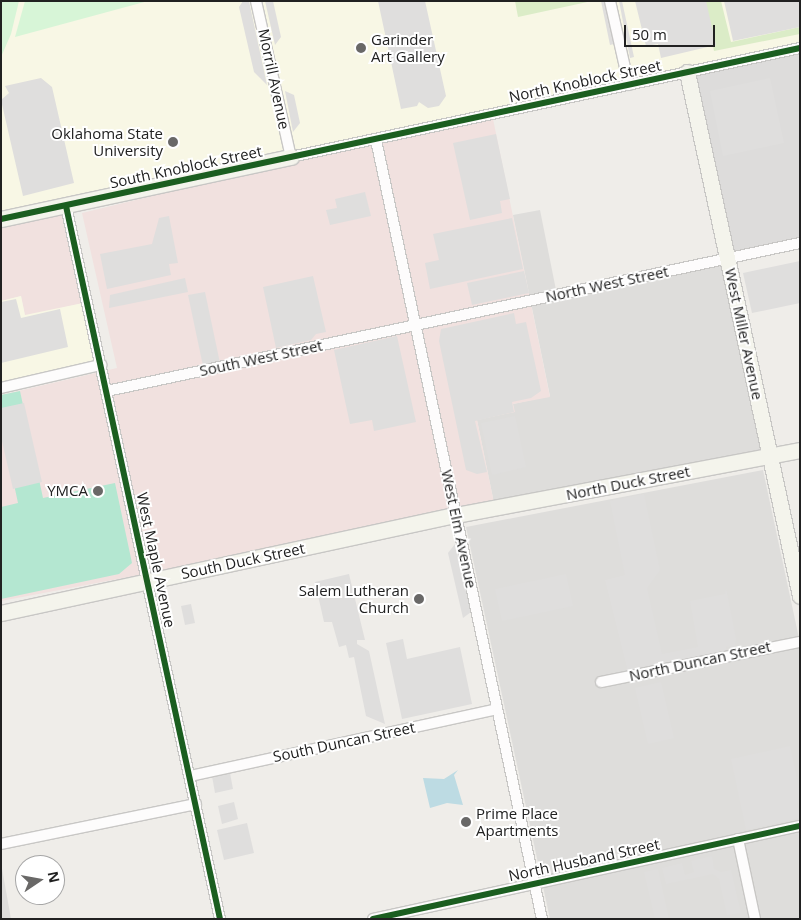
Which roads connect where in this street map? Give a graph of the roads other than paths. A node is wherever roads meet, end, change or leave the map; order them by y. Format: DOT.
graph roads {
  1 [pos="256,1"];
  2 [pos="610,1"];
  3 [pos="800,48"];
  4 [pos="687,72"];
  5 [pos="629,85"];
  6 [pos="376,140"];
  7 [pos="291,157"];
  8 [pos="66,206"];
  9 [pos="1,219"];
  10 [pos="800,244"];
  11 [pos="728,259"];
  12 [pos="415,325"];
  13 [pos="101,365"];
  14 [pos="1,388"];
  15 [pos="107,391"];
  16 [pos="800,450"];
  17 [pos="770,456"];
  18 [pos="456,515"];
  19 [pos="149,582"];
  20 [pos="800,596"];
  21 [pos="1,613"];
  22 [pos="800,642"];
  23 [pos="601,682"];
  24 [pos="497,709"];
  25 [pos="190,776"];
  26 [pos="196,804"];
  27 [pos="800,826"];
  28 [pos="738,839"];
  29 [pos="1,844"];
  30 [pos="535,884"];
  31 [pos="220,919"];
  32 [pos="373,919"];
  33 [pos="542,919"];
  34 [pos="755,919"];
  1 -- 7 [label="street, Morrill Avenue"];
  2 -- 5 [label="street"];
  3 -- 4 [label="street, North Knoblock Street"];
  4 -- 5 [label="street, North Knoblock Street"];
  4 -- 11 [label="street, West Miller Avenue"];
  5 -- 6 [label="street, North Knoblock Street"];
  6 -- 7 [label="street, South Knoblock Street"];
  6 -- 12 [label="street, West Elm Avenue"];
  7 -- 8 [label="street, South Knoblock Street"];
  8 -- 9 [label="street, South Knoblock Street"];
  8 -- 13 [label="street, West Maple Avenue"];
  10 -- 11 [label="street, North West Street"];
  11 -- 12 [label="street, North West Street"];
  11 -- 17 [label="street, West Miller Avenue"];
  12 -- 15 [label="street, South West Street"];
  12 -- 18 [label="street, West Elm Avenue"];
  13 -- 14 [label="street"];
  13 -- 15 [label="street, West Maple Avenue"];
  15 -- 19 [label="street, West Maple Avenue"];
  16 -- 17 [label="street, North Duck Street"];
  17 -- 18 [label="street, North Duck Street"];
  17 -- 20 [label="street, West Miller Avenue"];
  18 -- 19 [label="street, South Duck Street"];
  18 -- 24 [label="street, West Elm Avenue"];
  19 -- 21 [label="street, South Duck Street"];
  19 -- 25 [label="street, West Maple Avenue"];
  22 -- 23 [label="street, North Duncan Street"];
  24 -- 25 [label="street, South Duncan Street"];
  24 -- 30 [label="street, West Elm Avenue"];
  25 -- 26 [label="street, West Maple Avenue"];
  26 -- 29 [label="street"];
  26 -- 31 [label="street, West Maple Avenue"];
  27 -- 28 [label="street, North Husband Street"];
  28 -- 30 [label="street, North Husband Street"];
  28 -- 34 [label="street"];
  30 -- 32 [label="street, North Husband Street"];
  30 -- 33 [label="street, West Elm Avenue"];
}
